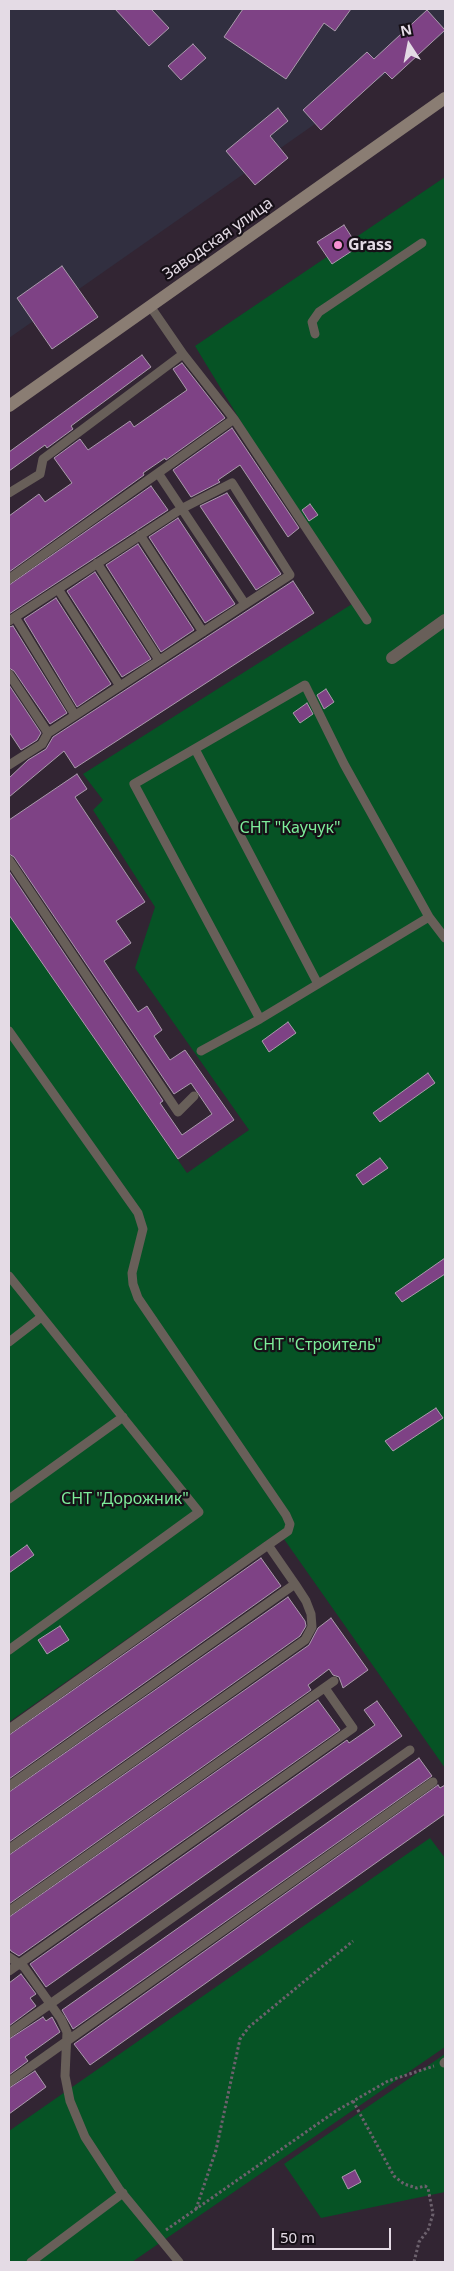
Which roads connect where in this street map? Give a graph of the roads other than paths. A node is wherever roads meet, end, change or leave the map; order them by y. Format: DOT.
graph roads {
  1 [pos="445,98"];
  2 [pos="422,243"];
  3 [pos="150,306"];
  4 [pos="315,334"];
  5 [pos="184,354"];
  6 [pos="9,406"];
  7 [pos="234,419"];
  8 [pos="158,474"];
  9 [pos="9,493"];
  10 [pos="181,509"];
  11 [pos="140,535"];
  12 [pos="98,563"];
  13 [pos="9,579"];
  14 [pos="58,589"];
  15 [pos="245,604"];
  16 [pos="12,619"];
  17 [pos="367,620"];
  18 [pos="445,620"];
  19 [pos="202,632"];
  20 [pos="392,658"];
  21 [pos="159,660"];
  22 [pos="9,674"];
  23 [pos="120,686"];
  24 [pos="75,715"];
  25 [pos="48,733"];
  26 [pos="195,749"];
  27 [pos="10,762"];
  28 [pos="9,860"];
  29 [pos="429,917"];
  30 [pos="445,938"];
  31 [pos="318,984"];
  32 [pos="260,1019"];
  33 [pos="9,1031"];
  34 [pos="201,1051"];
  35 [pos="194,1096"];
  36 [pos="9,1276"];
  37 [pos="40,1318"];
  38 [pos="9,1342"];
  39 [pos="123,1416"];
  40 [pos="9,1499"];
  41 [pos="268,1546"];
  42 [pos="295,1584"];
  43 [pos="9,1650"];
  44 [pos="334,1681"];
  45 [pos="325,1688"];
  46 [pos="9,1729"];
  47 [pos="410,1750"];
  48 [pos="433,1782"];
  49 [pos="9,1786"];
  50 [pos="9,1849"];
  51 [pos="9,1911"];
  52 [pos="9,1957"];
  53 [pos="19,1964"];
  54 [pos="9,1971"];
  55 [pos="50,2004"];
  56 [pos="9,2033"];
  57 [pos="67,2040"];
  58 [pos="9,2082"];
  59 [pos="123,2193"];
  60 [pos="31,2262"];
  61 [pos="179,2262"];
  1 -- 3 [label="main road, Заводская улица"];
  2 -- 4 [label="lane"];
  3 -- 5 [label="lane"];
  3 -- 6 [label="main road, Заводская улица"];
  5 -- 7 [label="lane"];
  5 -- 9 [label="lane"];
  7 -- 8 [label="lane"];
  7 -- 17 [label="lane"];
  8 -- 10 [label="lane"];
  8 -- 13 [label="lane"];
  10 -- 11 [label="lane"];
  10 -- 15 [label="lane"];
  10 -- 15 [label="lane"];
  11 -- 12 [label="lane"];
  11 -- 19 [label="lane"];
  12 -- 14 [label="lane"];
  12 -- 21 [label="lane"];
  14 -- 16 [label="lane"];
  14 -- 23 [label="lane"];
  15 -- 19 [label="lane"];
  16 -- 24 [label="lane"];
  18 -- 20 [label="street"];
  19 -- 21 [label="lane"];
  21 -- 23 [label="lane"];
  22 -- 25 [label="lane"];
  23 -- 24 [label="lane"];
  24 -- 25 [label="lane"];
  25 -- 27 [label="lane"];
  26 -- 29 [label="lane"];
  26 -- 31 [label="lane"];
  26 -- 32 [label="lane"];
  28 -- 35 [label="lane"];
  29 -- 30 [label="lane"];
  29 -- 31 [label="lane"];
  31 -- 32 [label="lane"];
  32 -- 34 [label="lane"];
  33 -- 41 [label="lane"];
  36 -- 37 [label="lane"];
  37 -- 38 [label="lane"];
  37 -- 39 [label="lane"];
  39 -- 40 [label="lane"];
  39 -- 43 [label="lane"];
  41 -- 42 [label="lane"];
  41 -- 46 [label="lane"];
  42 -- 49 [label="lane"];
  42 -- 50 [label="lane"];
  44 -- 45 [label="lane"];
  45 -- 51 [label="lane"];
  45 -- 53 [label="lane"];
  47 -- 55 [label="lane"];
  48 -- 57 [label="lane"];
  52 -- 53 [label="lane"];
  53 -- 54 [label="lane"];
  53 -- 55 [label="lane"];
  55 -- 56 [label="lane"];
  55 -- 57 [label="lane"];
  57 -- 58 [label="lane"];
  57 -- 59 [label="lane"];
  59 -- 60 [label="lane"];
  59 -- 61 [label="lane"];
}
